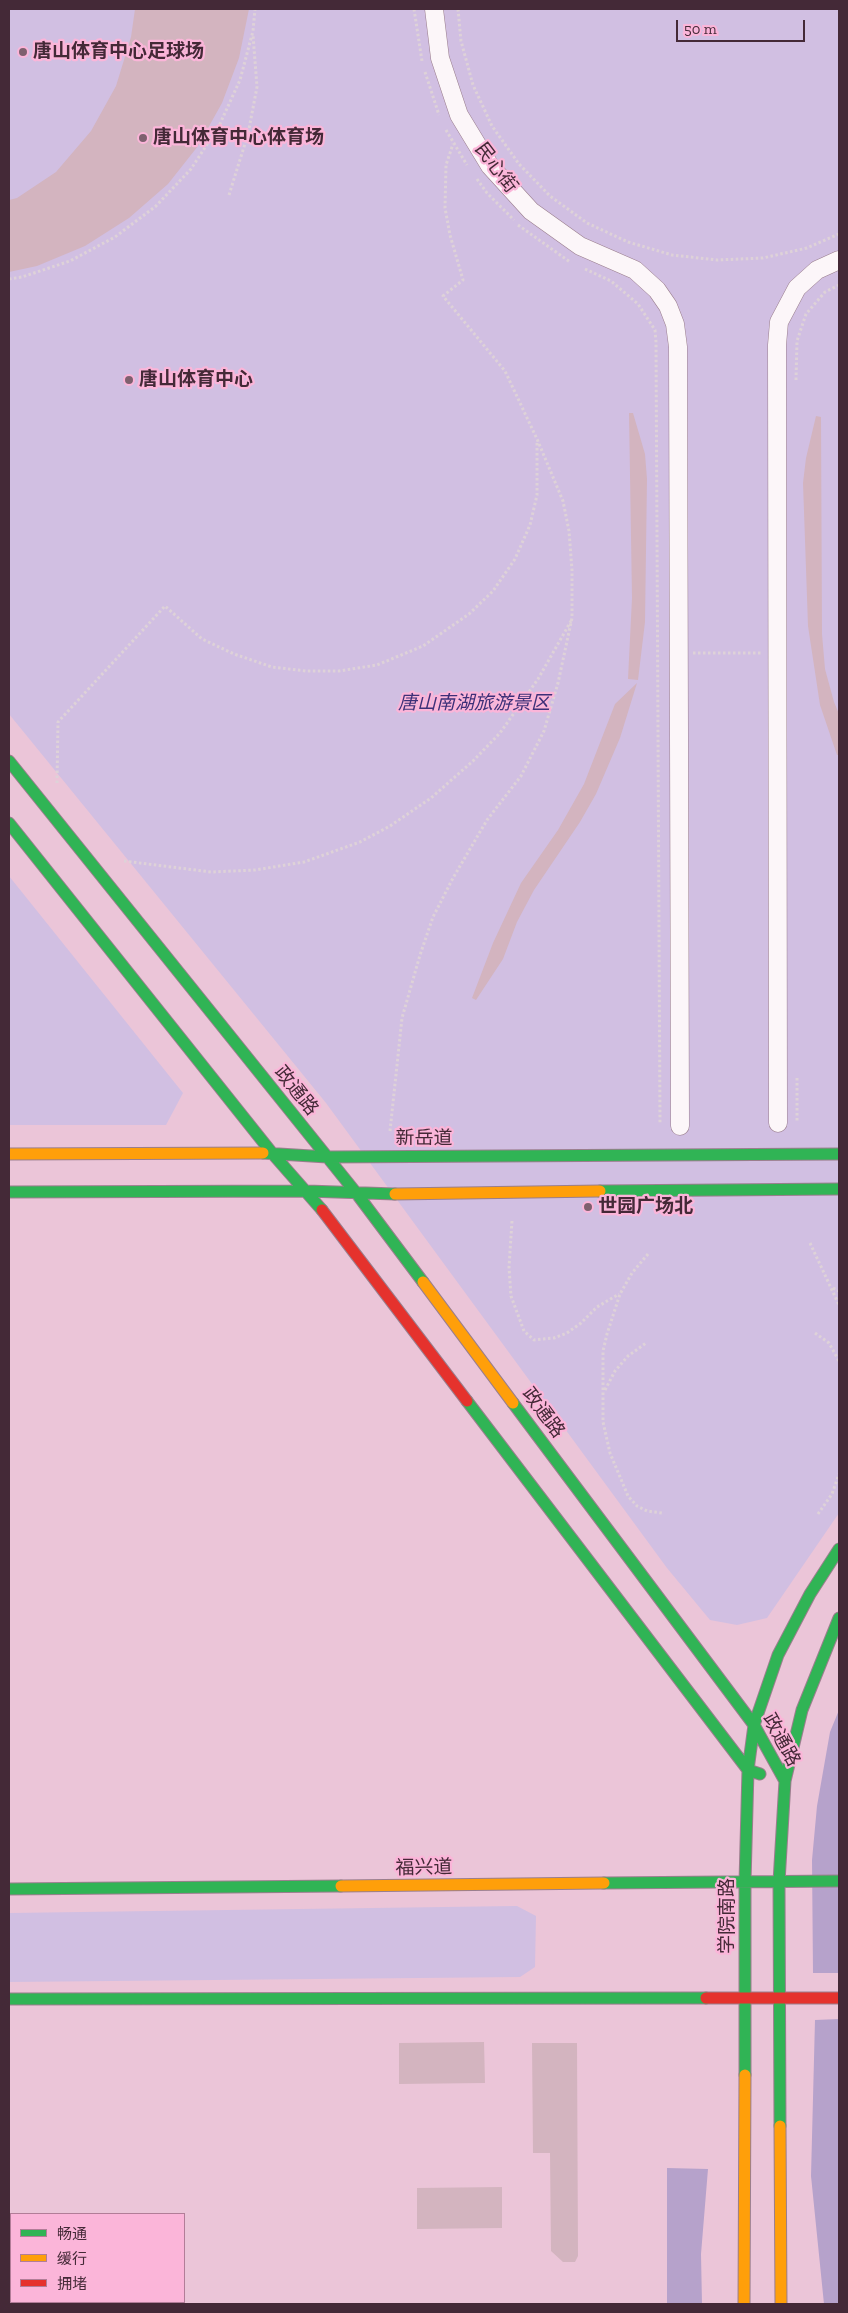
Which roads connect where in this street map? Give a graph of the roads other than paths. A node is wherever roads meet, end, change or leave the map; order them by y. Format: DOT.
graph roads {
  1 [pos="434,9"];
  2 [pos="839,260"];
  3 [pos="9,761"];
  4 [pos="9,823"];
  5 [pos="778,1123"];
  6 [pos="680,1126"];
  7 [pos="272,1153"];
  8 [pos="9,1154"];
  9 [pos="839,1154"];
  10 [pos="327,1157"];
  11 [pos="839,1189"];
  12 [pos="9,1192"];
  13 [pos="307,1192"];
  14 [pos="357,1194"];
  15 [pos="839,1549"];
  16 [pos="839,1618"];
  17 [pos="754,1725"];
  18 [pos="748,1770"];
  19 [pos="785,1781"];
  20 [pos="745,1882"];
  21 [pos="780,1882"];
  22 [pos="839,1882"];
  23 [pos="9,1889"];
  24 [pos="746,1998"];
  25 [pos="779,1998"];
  26 [pos="839,1998"];
  27 [pos="9,1999"];
  28 [pos="744,2304"];
  29 [pos="781,2304"];
  1 -- 6 [label="street, 民心街"];
  2 -- 5 [label="street"];
  3 -- 10 [label="main road, 政通路"];
  4 -- 7 [label="main road"];
  7 -- 8 [label="main road, 新岳道"];
  7 -- 10 [label="main road, 新岳道"];
  7 -- 13 [label="main road"];
  9 -- 10 [label="main road, 新岳道"];
  10 -- 14 [label="main road, 政通路"];
  11 -- 14 [label="main road"];
  12 -- 13 [label="main road"];
  13 -- 14 [label="main road"];
  13 -- 18 [label="main road"];
  14 -- 17 [label="main road, 政通路"];
  15 -- 17 [label="main road, 学院南路"];
  16 -- 19 [label="main road"];
  17 -- 18 [label="main road, 学院南路"];
  17 -- 19 [label="main road, 政通路"];
  18 -- 19 [label="main road, 政通路"];
  18 -- 20 [label="main road, 学院南路"];
  19 -- 21 [label="main road"];
  20 -- 21 [label="main road, 福兴道"];
  20 -- 23 [label="main road, 福兴道"];
  20 -- 24 [label="main road, 学院南路"];
  21 -- 22 [label="main road, 福兴道"];
  21 -- 25 [label="main road"];
  24 -- 25 [label="main road"];
  24 -- 27 [label="main road"];
  24 -- 28 [label="main road, 学院南路"];
  25 -- 26 [label="main road"];
  25 -- 29 [label="main road"];
}
